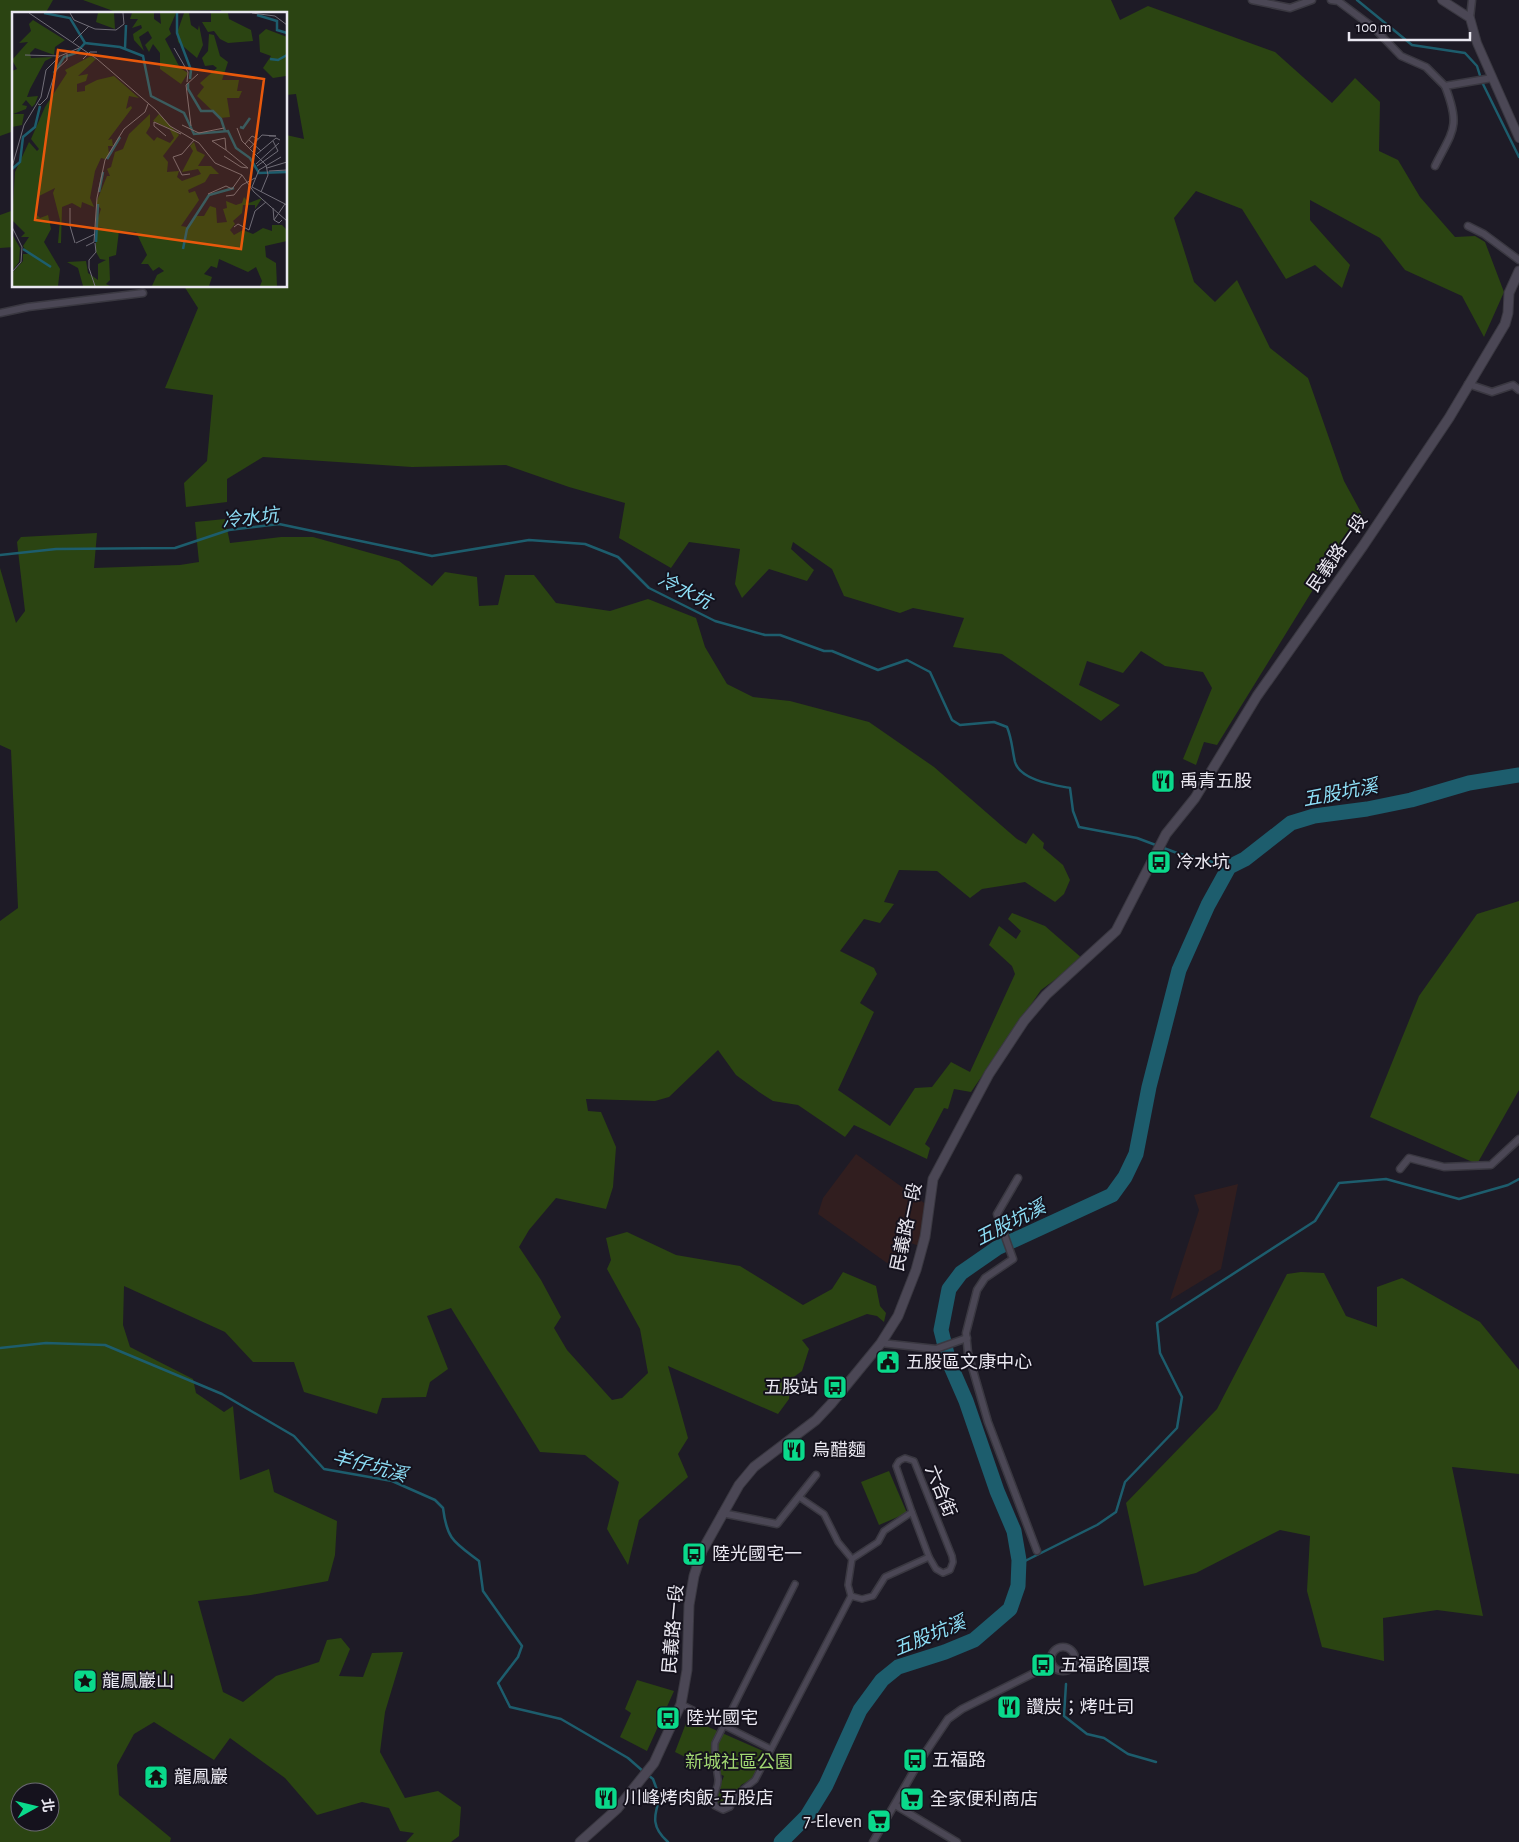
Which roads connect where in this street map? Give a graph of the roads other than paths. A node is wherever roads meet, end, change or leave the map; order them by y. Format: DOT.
graph roads {
  1 [pos="1252,0"];
  2 [pos="1312,0"];
  3 [pos="1331,0"];
  4 [pos="1442,0"];
  5 [pos="1472,0"];
  6 [pos="1470,18"];
  7 [pos="1490,79"];
  8 [pos="1445,86"];
  9 [pos="1519,138"];
  10 [pos="1435,166"];
  11 [pos="1468,226"];
  12 [pos="1519,260"];
  13 [pos="1519,272"];
  14 [pos="144,293"];
  15 [pos="0,313"];
  16 [pos="1468,384"];
  17 [pos="1519,390"];
  18 [pos="1519,1139"];
  19 [pos="1400,1169"];
  20 [pos="1018,1178"];
  21 [pos="964,1339"];
  22 [pos="881,1343"];
  23 [pos="816,1475"];
  24 [pos="798,1496"];
  25 [pos="912,1512"];
  26 [pos="722,1513"];
  27 [pos="1037,1551"];
  28 [pos="929,1557"];
  29 [pos="852,1559"];
  30 [pos="795,1584"];
  31 [pos="852,1596"];
  32 [pos="1052,1664"];
  33 [pos="681,1704"];
  34 [pos="724,1725"];
  35 [pos="772,1749"];
  36 [pos="895,1804"];
  37 [pos="580,1842"];
  38 [pos="873,1842"];
  39 [pos="957,1842"];
  1 -- 2 [label="street"];
  3 -- 8 [label="street"];
  4 -- 6 [label="street"];
  5 -- 6 [label="street"];
  6 -- 7 [label="street"];
  7 -- 8 [label="street"];
  7 -- 9 [label="street"];
  8 -- 10 [label="street"];
  11 -- 12 [label="street"];
  13 -- 16 [label="main road, 民義路一段"];
  14 -- 15 [label="street"];
  16 -- 17 [label="street"];
  16 -- 22 [label="main road, 民義路一段"];
  18 -- 19 [label="street"];
  20 -- 21 [label="street"];
  21 -- 22 [label="street"];
  21 -- 27 [label="street"];
  22 -- 26 [label="main road, 民義路一段"];
  23 -- 24 [label="street"];
  24 -- 26 [label="street"];
  24 -- 29 [label="street"];
  25 -- 28 [label="street, 六合街"];
  25 -- 28 [label="street, 六合街"];
  25 -- 29 [label="street, 六合街"];
  26 -- 33 [label="main road, 民義路一段"];
  28 -- 31 [label="street"];
  29 -- 31 [label="street"];
  30 -- 34 [label="street"];
  31 -- 35 [label="street"];
  32 -- 36 [label="street"];
  33 -- 34 [label="street"];
  33 -- 37 [label="main road, 民義路一段"];
  34 -- 35 [label="street"];
  34 -- 35 [label="street"];
  36 -- 38 [label="street"];
  36 -- 39 [label="street"];
}
